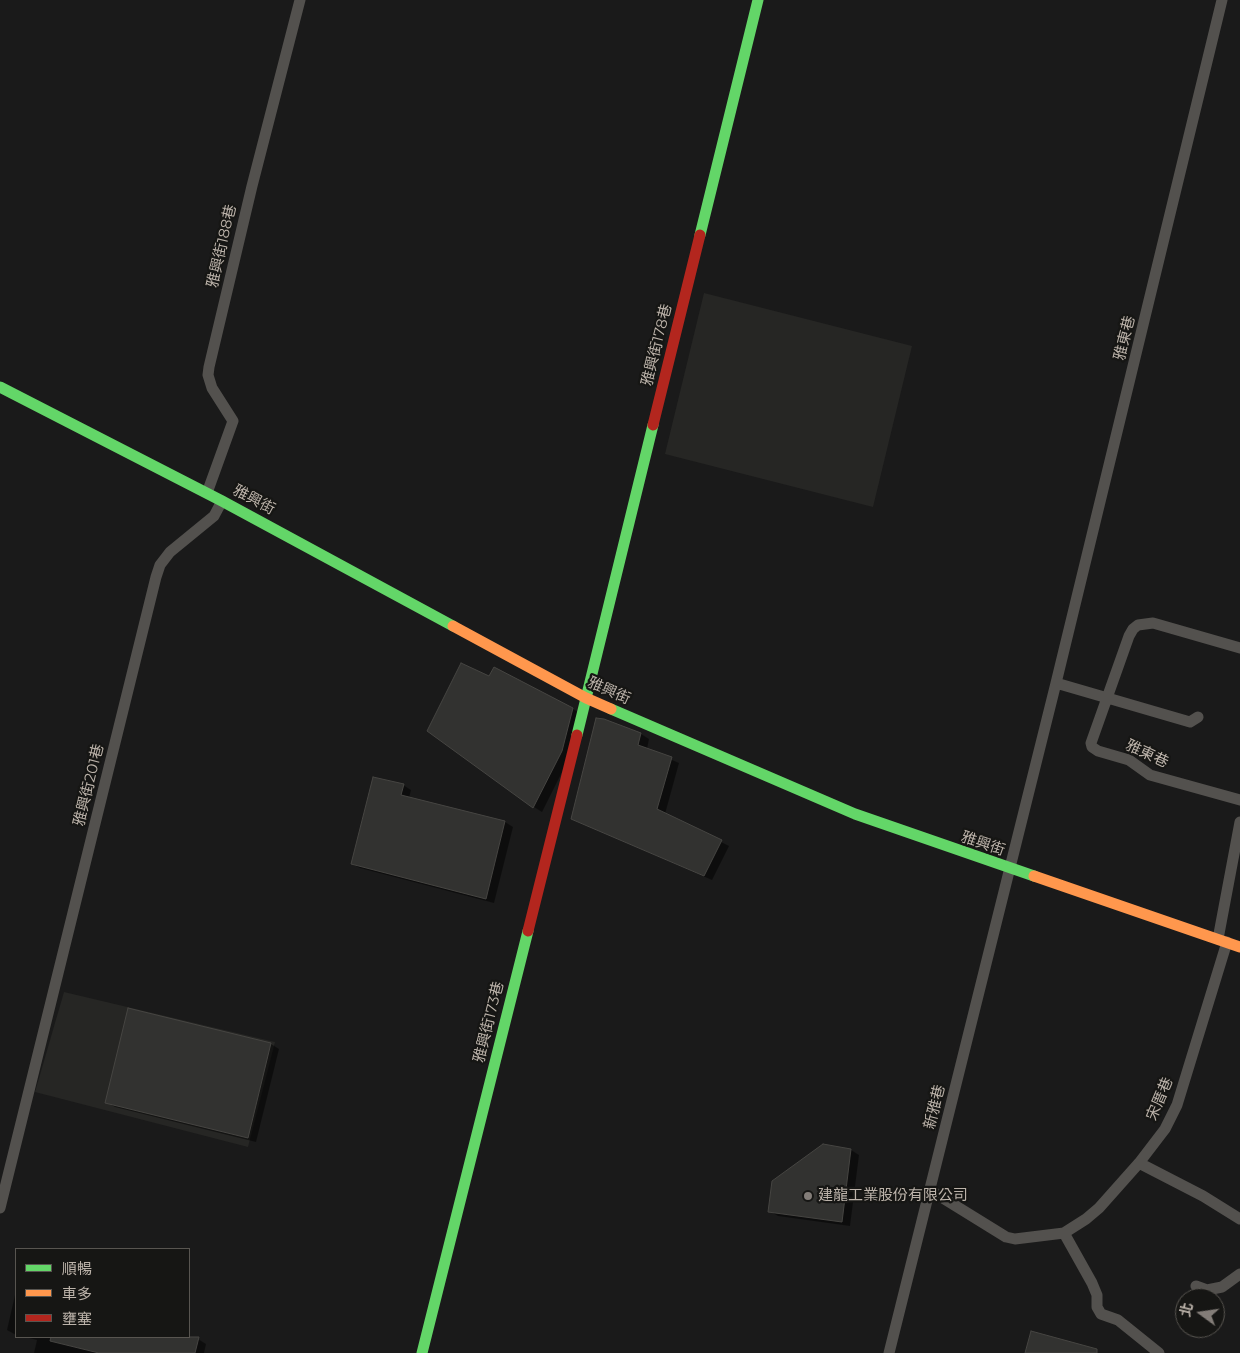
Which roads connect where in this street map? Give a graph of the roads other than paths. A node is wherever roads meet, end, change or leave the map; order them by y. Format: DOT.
graph roads {
  1 [pos="300,0"];
  2 [pos="758,0"];
  3 [pos="1222,0"];
  4 [pos="0,387"];
  5 [pos="207,493"];
  6 [pos="222,500"];
  7 [pos="1240,648"];
  8 [pos="1056,683"];
  9 [pos="586,698"];
  10 [pos="1107,698"];
  11 [pos="1198,717"];
  12 [pos="1240,800"];
  13 [pos="1240,822"];
  14 [pos="1010,869"];
  15 [pos="1223,940"];
  16 [pos="1240,947"];
  17 [pos="1139,1163"];
  18 [pos="930,1190"];
  19 [pos="0,1208"];
  20 [pos="1240,1219"];
  21 [pos="1064,1233"];
  22 [pos="1240,1274"];
  23 [pos="1196,1286"];
  24 [pos="422,1353"];
  25 [pos="889,1353"];
  26 [pos="1159,1353"];
  1 -- 5 [label="street, 雅興街188巷"];
  2 -- 9 [label="street, 雅興街178巷"];
  3 -- 8 [label="street, 雅東巷"];
  4 -- 5 [label="street, 雅興街"];
  5 -- 6 [label="street, 雅興街"];
  6 -- 9 [label="street, 雅興街"];
  6 -- 19 [label="street, 雅興街201巷"];
  7 -- 10 [label="street, 雅東巷"];
  8 -- 10 [label="street"];
  8 -- 14 [label="street, 雅東巷"];
  9 -- 14 [label="street, 雅興街"];
  9 -- 24 [label="street, 雅興街173巷"];
  10 -- 11 [label="street"];
  10 -- 12 [label="street, 雅東巷"];
  13 -- 15 [label="street"];
  14 -- 15 [label="street, 雅興街"];
  14 -- 18 [label="street, 新雅巷"];
  15 -- 16 [label="street, 雅興街"];
  15 -- 17 [label="street, 宋厝巷"];
  17 -- 20 [label="street"];
  17 -- 21 [label="street, 宋厝巷"];
  18 -- 21 [label="street, 宋厝巷"];
  18 -- 25 [label="street, 新雅巷"];
  21 -- 26 [label="street"];
  22 -- 23 [label="street"];
}
